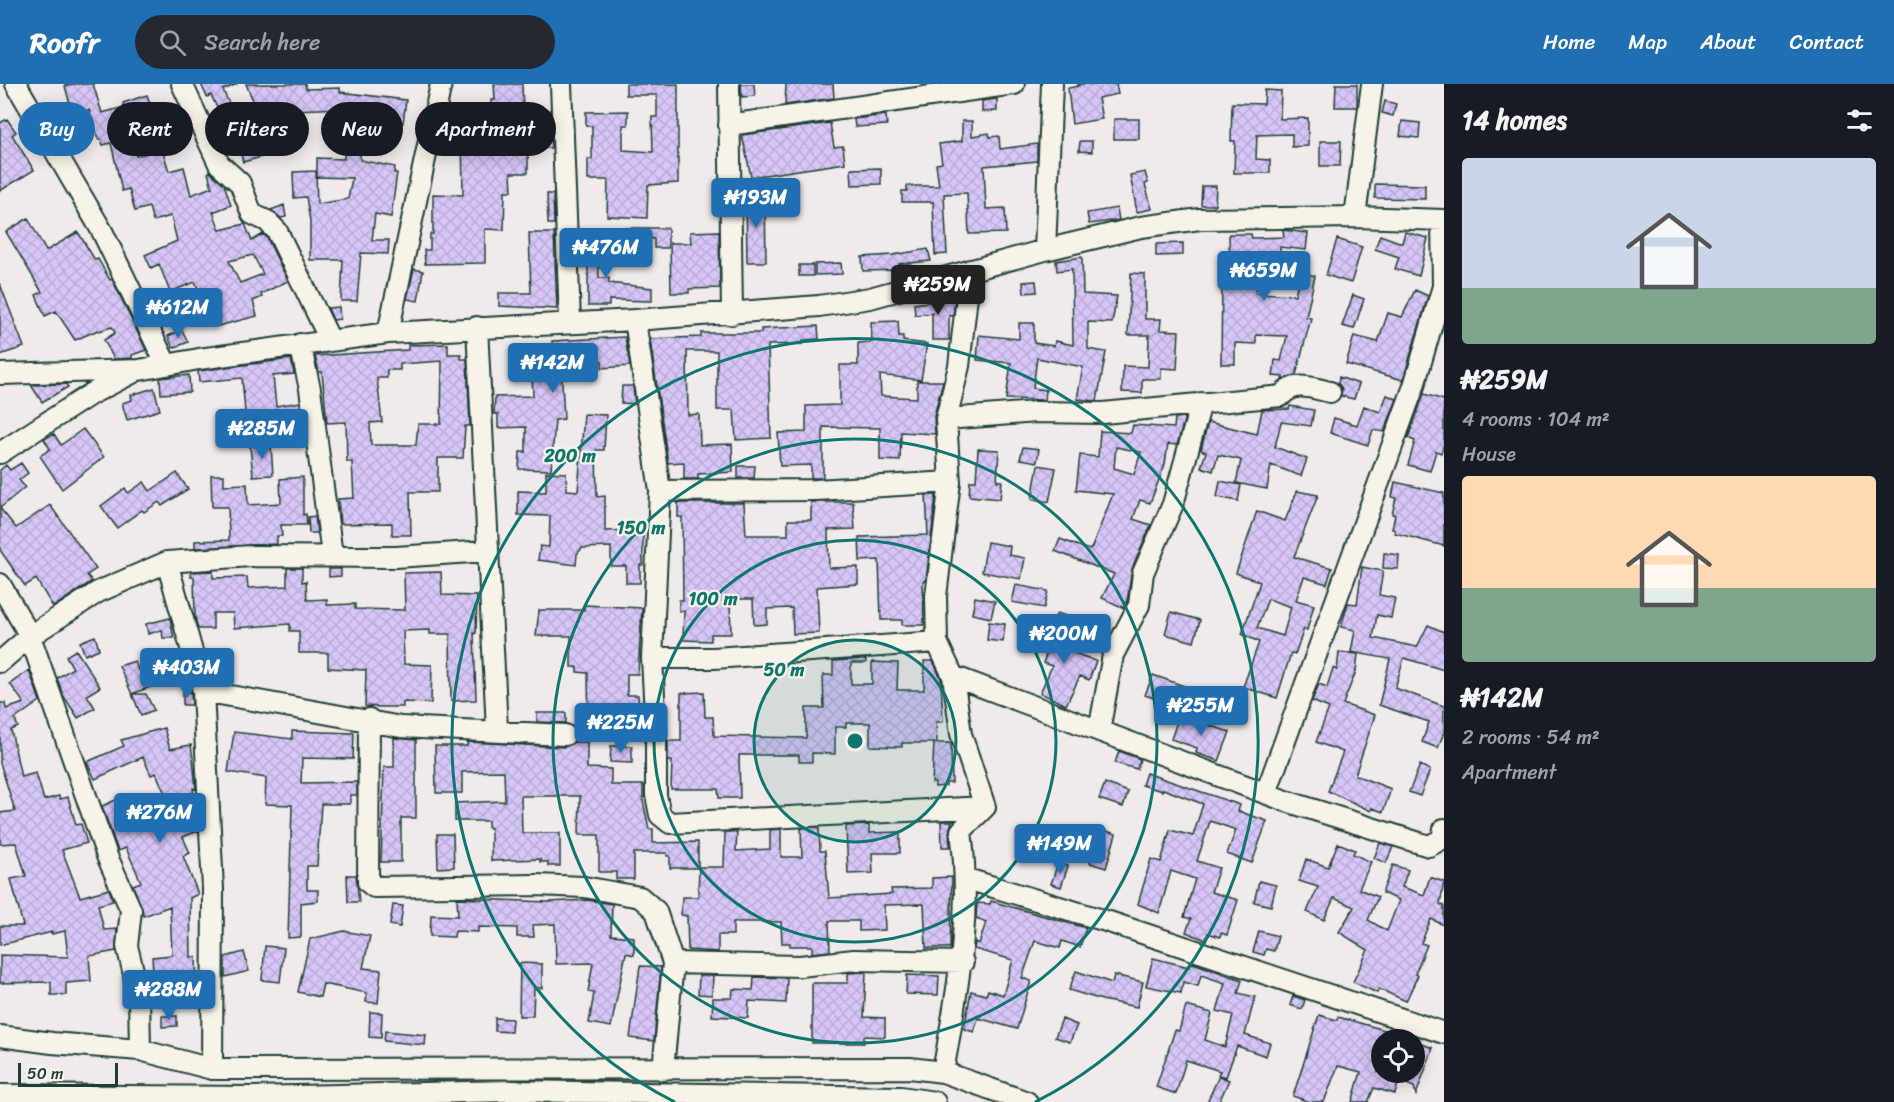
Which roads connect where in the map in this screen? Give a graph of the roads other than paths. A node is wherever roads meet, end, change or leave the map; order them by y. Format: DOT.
graph roads {
  1 [pos="16,84"];
  2 [pos="182,84"];
  3 [pos="441,84"];
  4 [pos="561,84"];
  5 [pos="729,84"];
  6 [pos="1014,84"];
  7 [pos="1052,84"];
  8 [pos="1372,84"];
  9 [pos="729,125"];
  10 [pos="1355,217"];
  11 [pos="1443,220"];
  12 [pos="1045,250"];
  13 [pos="970,270"];
  14 [pos="732,314"];
  15 [pos="635,320"];
  16 [pos="570,322"];
  17 [pos="477,327"];
  18 [pos="388,333"];
  19 [pos="330,340"];
  20 [pos="300,344"];
  21 [pos="0,358"];
  22 [pos="166,364"];
  23 [pos="139,370"];
  24 [pos="6,374"];
  25 [pos="1330,392"];
  26 [pos="1201,403"];
  27 [pos="946,419"];
  28 [pos="0,453"];
  29 [pos="950,482"];
  30 [pos="660,491"];
  31 [pos="487,551"];
  32 [pos="332,555"];
  33 [pos="167,562"];
  34 [pos="0,584"];
  35 [pos="30,636"];
  36 [pos="937,642"];
  37 [pos="652,658"];
  38 [pos="0,662"];
  39 [pos="953,676"];
  40 [pos="203,691"];
  41 [pos="369,719"];
  42 [pos="496,730"];
  43 [pos="1099,731"];
  44 [pos="565,735"];
  45 [pos="1266,793"];
  46 [pos="985,807"];
  47 [pos="1444,829"];
  48 [pos="967,879"];
  49 [pos="963,962"];
  50 [pos="673,963"];
  51 [pos="1444,1034"];
  52 [pos="0,1036"];
  53 [pos="140,1050"];
  54 [pos="212,1069"];
  55 [pos="720,1069"];
  56 [pos="663,1070"];
  57 [pos="943,1072"];
  58 [pos="0,1095"];
  59 [pos="510,1097"];
  60 [pos="699,1098"];
  61 [pos="900,1099"];
  62 [pos="935,1102"];
  63 [pos="1027,1102"];
  1 -- 22 [label="street"];
  2 -- 19 [label="street"];
  3 -- 18 [label="street"];
  4 -- 16 [label="street"];
  5 -- 9 [label="street"];
  6 -- 9 [label="street"];
  7 -- 12 [label="street"];
  8 -- 10 [label="street"];
  9 -- 14 [label="street"];
  10 -- 11 [label="street"];
  10 -- 12 [label="street"];
  11 -- 45 [label="street"];
  12 -- 13 [label="street"];
  13 -- 14 [label="street"];
  13 -- 27 [label="street"];
  14 -- 15 [label="street"];
  15 -- 16 [label="street"];
  15 -- 30 [label="street"];
  16 -- 17 [label="street"];
  17 -- 18 [label="street"];
  17 -- 31 [label="street"];
  18 -- 19 [label="street"];
  19 -- 20 [label="street"];
  20 -- 22 [label="street"];
  20 -- 32 [label="street"];
  21 -- 24 [label="street"];
  22 -- 23 [label="street"];
  23 -- 24 [label="street"];
  23 -- 28 [label="street"];
  25 -- 26 [label="street"];
  26 -- 27 [label="street"];
  26 -- 43 [label="street"];
  27 -- 29 [label="street"];
  29 -- 30 [label="street"];
  29 -- 36 [label="street"];
  30 -- 37 [label="street"];
  31 -- 32 [label="street"];
  31 -- 42 [label="street"];
  32 -- 33 [label="street"];
  33 -- 35 [label="street"];
  33 -- 40 [label="street"];
  34 -- 35 [label="street"];
  35 -- 38 [label="street"];
  35 -- 53 [label="street"];
  36 -- 37 [label="street"];
  36 -- 39 [label="street"];
  37 -- 46 [label="street"];
  39 -- 43 [label="street"];
  39 -- 46 [label="street"];
  40 -- 41 [label="street"];
  40 -- 54 [label="street"];
  41 -- 42 [label="street"];
  41 -- 50 [label="street"];
  42 -- 44 [label="street"];
  43 -- 45 [label="street"];
  45 -- 47 [label="street"];
  46 -- 48 [label="street"];
  48 -- 49 [label="street"];
  48 -- 51 [label="street"];
  49 -- 50 [label="street"];
  49 -- 57 [label="street"];
  50 -- 56 [label="street"];
  52 -- 53 [label="street"];
  53 -- 54 [label="street"];
  54 -- 56 [label="street"];
  55 -- 56 [label="street"];
  55 -- 57 [label="street"];
  55 -- 60 [label="street"];
  57 -- 63 [label="street"];
  58 -- 59 [label="street"];
  59 -- 60 [label="street"];
  60 -- 61 [label="street"];
  61 -- 62 [label="street"];
}
